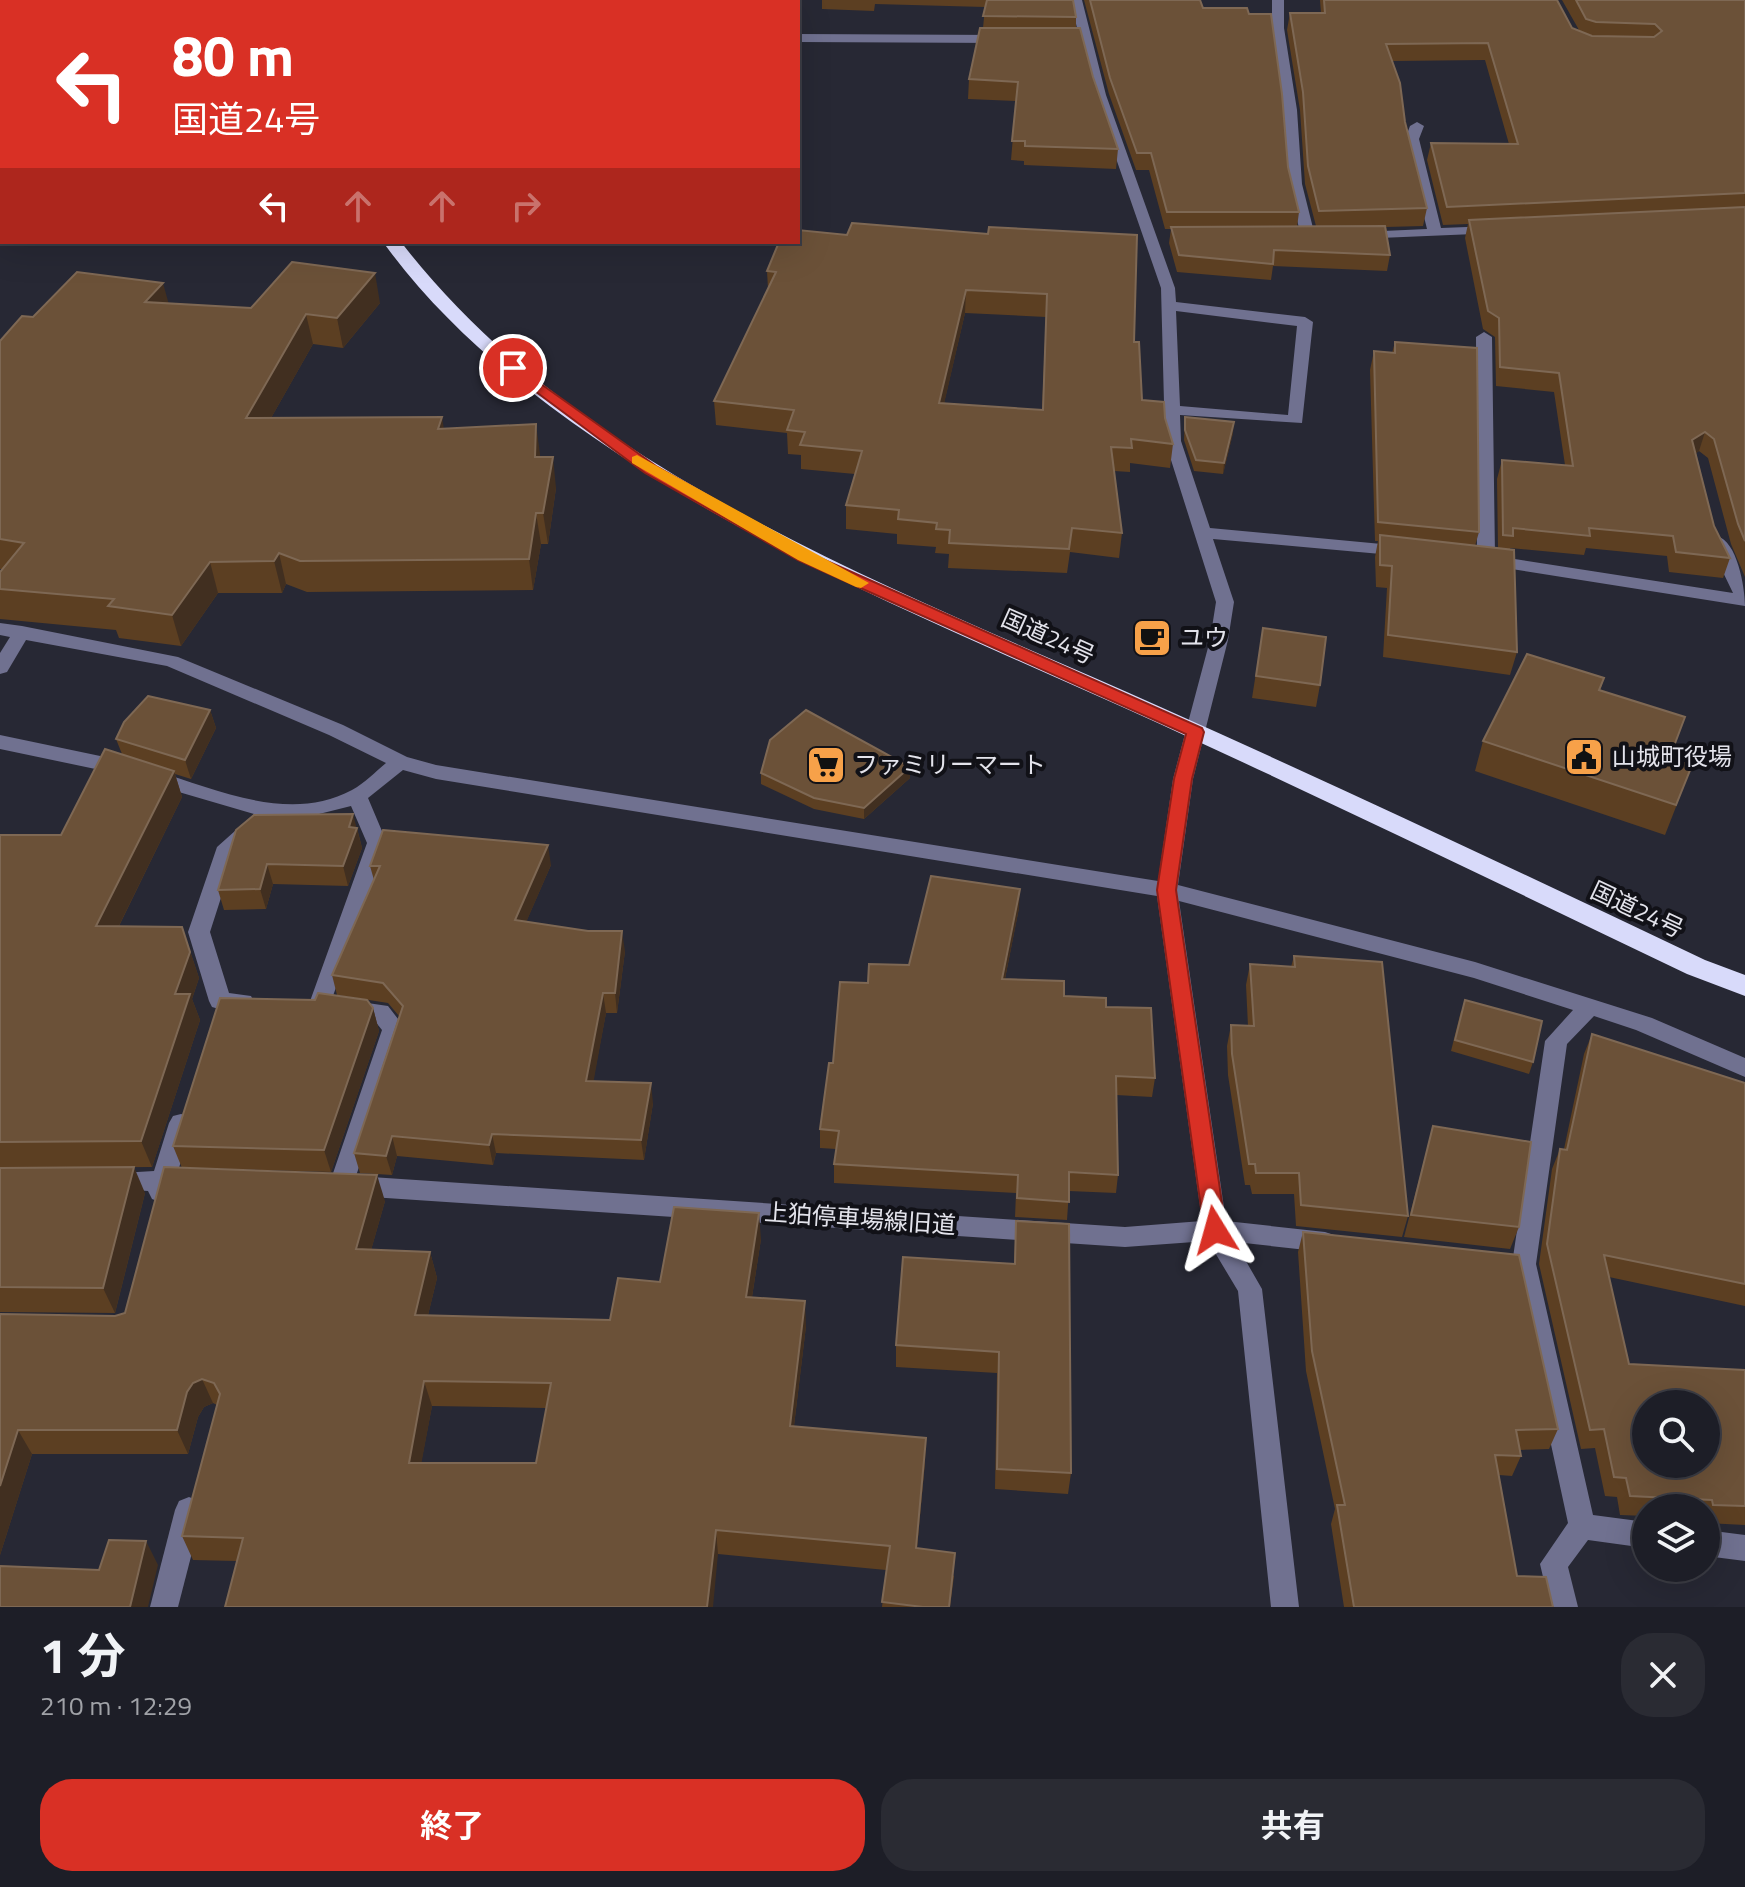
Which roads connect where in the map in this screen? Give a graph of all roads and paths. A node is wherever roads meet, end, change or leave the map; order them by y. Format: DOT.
graph roads {
  1 [pos="1076,0"];
  2 [pos="1278,0"];
  3 [pos="800,38"];
  4 [pos="1010,39"];
  5 [pos="1417,126"];
  6 [pos="1512,229"];
  7 [pos="1435,233"];
  8 [pos="394,244"];
  9 [pos="1168,306"];
  10 [pos="1484,337"];
  11 [pos="1173,410"];
  12 [pos="1711,519"];
  13 [pos="1204,533"];
  14 [pos="1424,553"];
  15 [pos="1745,599"];
  16 [pos="0,629"];
  17 [pos="22,632"];
  18 [pos="0,668"];
  19 [pos="1196,732"];
  20 [pos="0,742"];
  21 [pos="400,762"];
  22 [pos="357,796"];
  23 [pos="274,808"];
  24 [pos="1167,890"];
  25 [pos="1745,986"];
  26 [pos="220,1001"];
  27 [pos="263,1003"];
  28 [pos="292,1003"];
  29 [pos="320,1004"];
  30 [pos="1589,1007"];
  31 [pos="211,1031"];
  32 [pos="1745,1068"];
  33 [pos="187,1106"];
  34 [pos="163,1180"];
  35 [pos="89,1181"];
  36 [pos="207,1181"];
  37 [pos="311,1184"];
  38 [pos="341,1185"];
  39 [pos="156,1210"];
  40 [pos="1215,1230"];
  41 [pos="1354,1246"];
  42 [pos="1493,1261"];
  43 [pos="1524,1264"];
  44 [pos="195,1491"];
  45 [pos="1582,1526"];
  46 [pos="1632,1533"];
  47 [pos="1720,1545"];
  48 [pos="1745,1548"];
  49 [pos="164,1607"];
  50 [pos="1285,1607"];
  51 [pos="1564,1607"];
  1 -- 9 [label="street"];
  2 -- 7 [label="street"];
  3 -- 4 [label="street"];
  5 -- 7 [label="street"];
  6 -- 7 [label="street"];
  8 -- 19 [label="highway, 国道24号"];
  9 -- 11 [label="street"];
  9 -- 11 [label="street"];
  10 -- 15 [label="street"];
  11 -- 13 [label="street"];
  12 -- 15 [label="street"];
  13 -- 14 [label="street"];
  13 -- 19 [label="street"];
  16 -- 17 [label="street"];
  17 -- 18 [label="street"];
  17 -- 21 [label="street"];
  19 -- 24 [label="street"];
  19 -- 25 [label="highway, 国道24号"];
  20 -- 23 [label="street"];
  21 -- 22 [label="street"];
  21 -- 24 [label="street"];
  22 -- 23 [label="street"];
  22 -- 29 [label="street"];
  23 -- 26 [label="street"];
  24 -- 30 [label="street"];
  24 -- 40 [label="street"];
  26 -- 27 [label="street"];
  26 -- 31 [label="street"];
  28 -- 29 [label="street"];
  29 -- 38 [label="street"];
  30 -- 32 [label="street"];
  30 -- 43 [label="street"];
  33 -- 34 [label="street"];
  34 -- 35 [label="street"];
  34 -- 36 [label="street"];
  34 -- 39 [label="street"];
  37 -- 38 [label="street, 上狛停車場線旧道"];
  38 -- 40 [label="street, 上狛停車場線旧道"];
  40 -- 41 [label="street, 上狛停車場線旧道"];
  40 -- 50 [label="street"];
  42 -- 43 [label="street"];
  43 -- 45 [label="street"];
  44 -- 49 [label="street"];
  45 -- 46 [label="street"];
  45 -- 51 [label="street"];
  47 -- 48 [label="street"];
}
